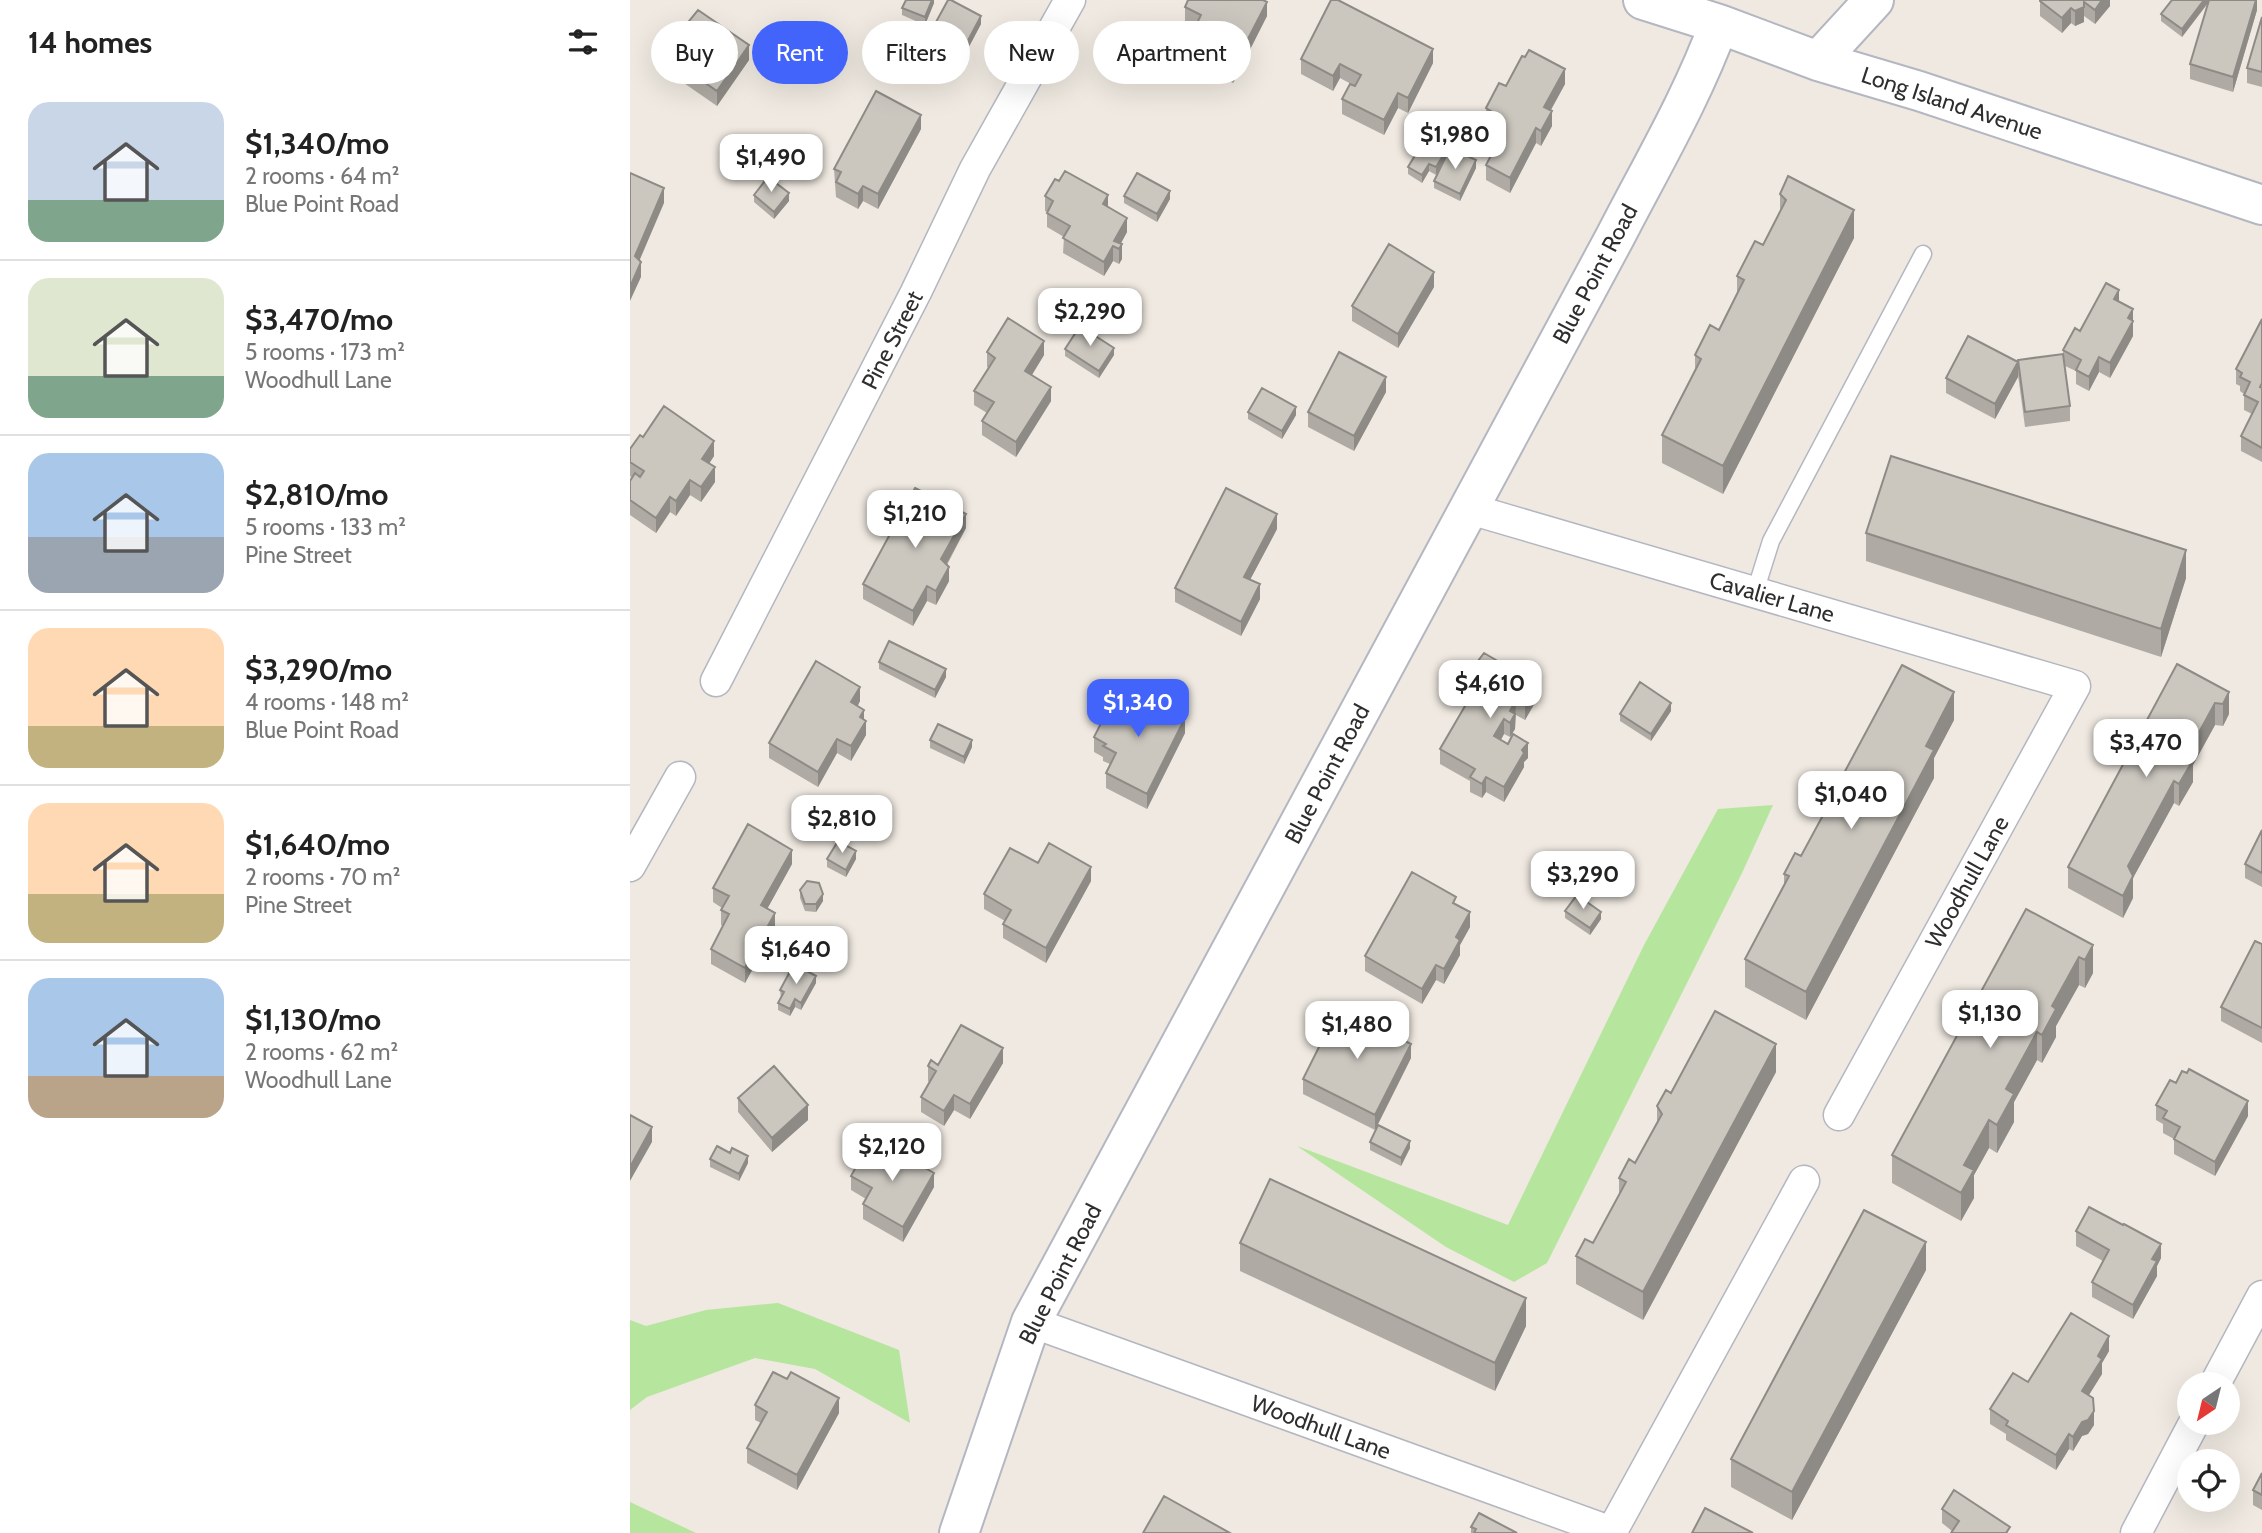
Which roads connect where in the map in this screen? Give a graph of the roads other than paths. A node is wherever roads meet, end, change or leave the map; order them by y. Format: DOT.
graph roads {
  1 [pos="1070,0"];
  2 [pos="1643,0"];
  3 [pos="1874,0"];
  4 [pos="1719,24"];
  5 [pos="1818,61"];
  6 [pos="2262,205"];
  7 [pos="1923,254"];
  8 [pos="1470,509"];
  9 [pos="1755,592"];
  10 [pos="716,681"];
  11 [pos="2075,686"];
  12 [pos="680,778"];
  13 [pos="630,866"];
  14 [pos="1839,1115"];
  15 [pos="1804,1181"];
  16 [pos="2262,1296"];
  17 [pos="1031,1322"];
  18 [pos="2221,1372"];
  19 [pos="2188,1435"];
  20 [pos="1611,1532"];
  21 [pos="959,1533"];
  22 [pos="2136,1533"];
  1 -- 10 [label="street, Pine Street"];
  2 -- 4 [label="street, Long Island Avenue"];
  3 -- 5 [label="street"];
  4 -- 5 [label="street, Long Island Avenue"];
  4 -- 8 [label="street, Blue Point Road"];
  5 -- 6 [label="street, Long Island Avenue"];
  7 -- 9 [label="lane"];
  8 -- 9 [label="street, Cavalier Lane"];
  8 -- 17 [label="street, Blue Point Road"];
  9 -- 11 [label="street, Cavalier Lane"];
  11 -- 14 [label="street, Woodhull Lane"];
  12 -- 13 [label="street"];
  15 -- 20 [label="street, Woodhull Lane"];
  16 -- 18 [label="street"];
  17 -- 20 [label="street, Woodhull Lane"];
  17 -- 21 [label="street, Blue Point Road"];
  19 -- 22 [label="street"];
}
